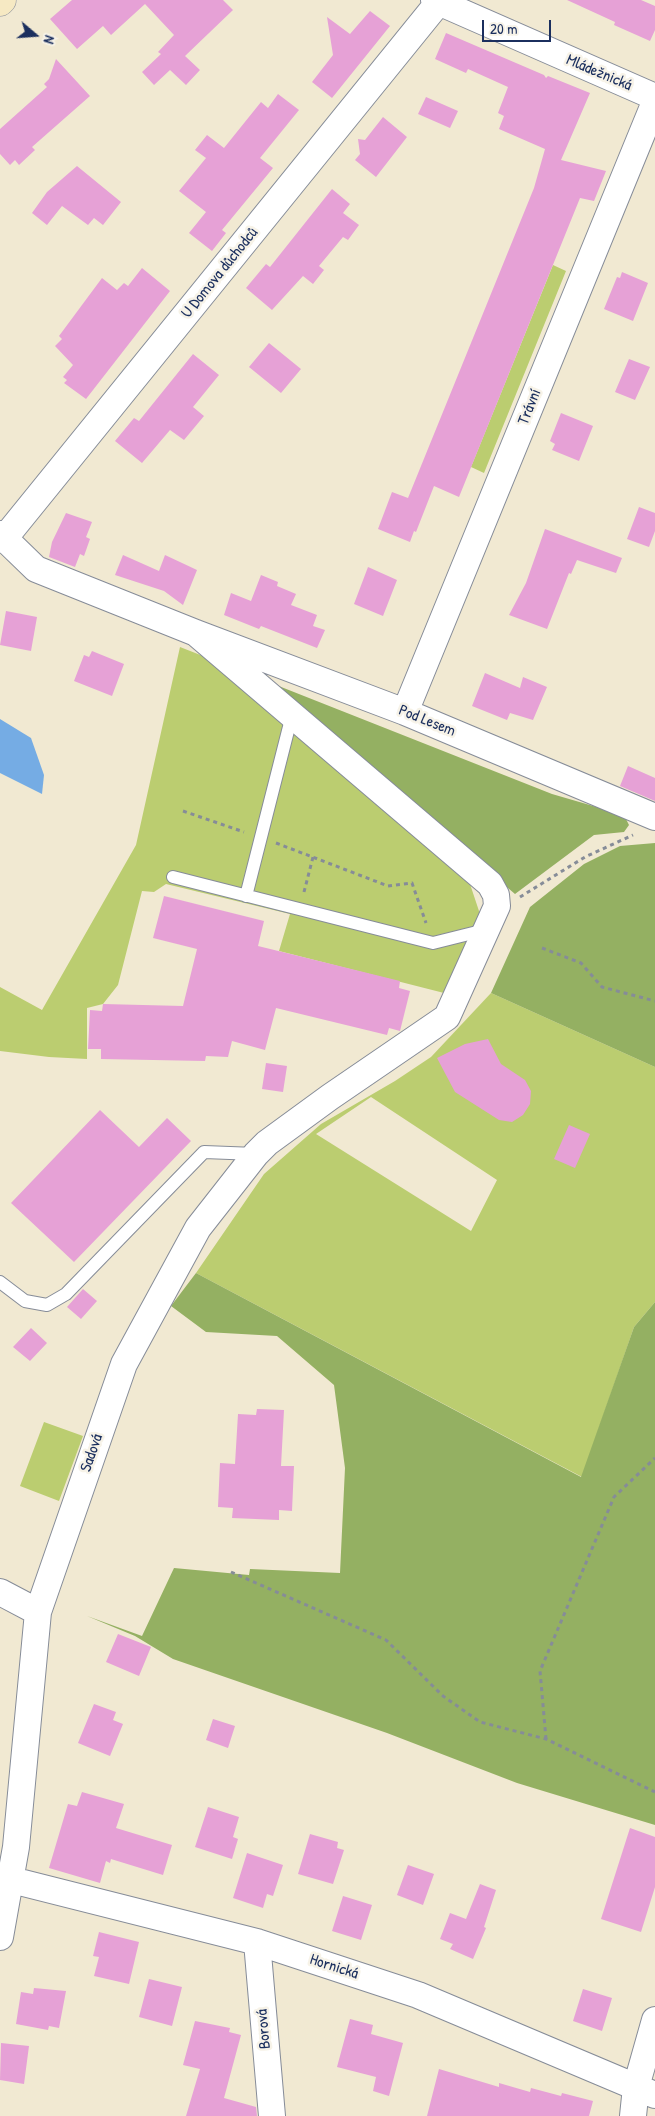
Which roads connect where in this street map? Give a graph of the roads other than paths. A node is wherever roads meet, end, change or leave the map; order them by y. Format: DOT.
graph roads {
  1 [pos="436,1"];
  2 [pos="655,97"];
  3 [pos="655,102"];
  4 [pos="1,538"];
  5 [pos="196,633"];
  6 [pos="405,712"];
  7 [pos="292,716"];
  8 [pos="647,825"];
  9 [pos="173,877"];
  10 [pos="246,896"];
  11 [pos="492,918"];
  12 [pos="256,1154"];
  13 [pos="0,1282"];
  14 [pos="0,1592"];
  15 [pos="38,1612"];
  16 [pos="6,1878"];
  17 [pos="0,1937"];
  18 [pos="257,1942"];
  19 [pos="655,2020"];
  20 [pos="646,2091"];
  21 [pos="272,2116"];
  22 [pos="633,2116"];
  1 -- 2 [label="street, Mládežnická"];
  1 -- 4 [label="street, U Domova důchodců"];
  3 -- 6 [label="street, Trávní"];
  4 -- 5 [label="street, Pod Lesem"];
  5 -- 6 [label="street, Pod Lesem"];
  5 -- 7 [label="street, Pod Lesem"];
  6 -- 8 [label="street, Pod Lesem"];
  7 -- 10 [label="lane"];
  7 -- 11 [label="street, Pod Lesem"];
  9 -- 10 [label="lane"];
  10 -- 11 [label="lane"];
  11 -- 12 [label="street, Sadová"];
  12 -- 13 [label="lane"];
  12 -- 15 [label="street, Sadová"];
  14 -- 15 [label="street"];
  15 -- 16 [label="street, Sadová"];
  16 -- 17 [label="street, Sadová"];
  16 -- 18 [label="street, Hornická"];
  18 -- 20 [label="street, Hornická"];
  18 -- 21 [label="street, Borová"];
  19 -- 20 [label="street"];
  20 -- 22 [label="street"];
}
